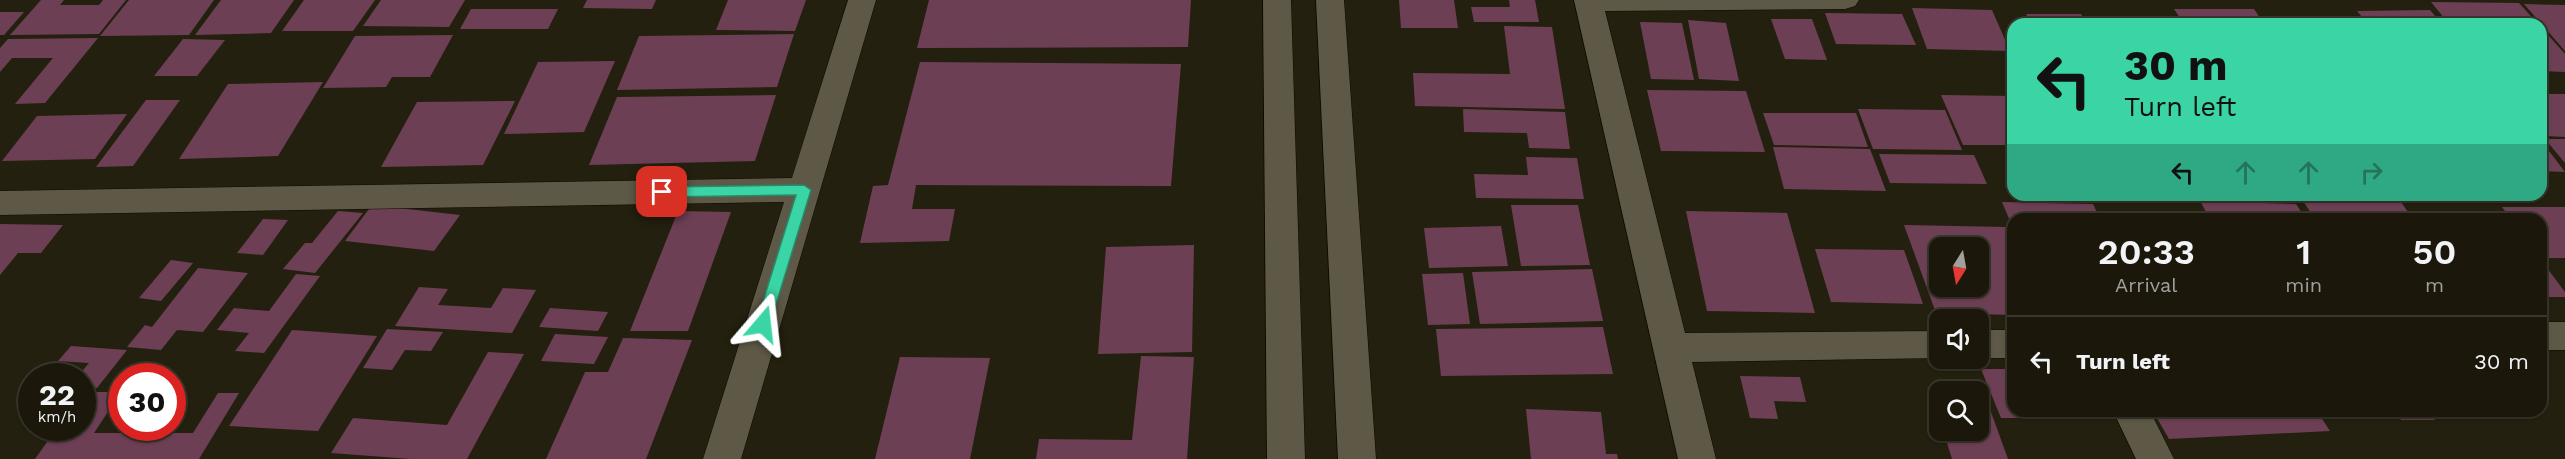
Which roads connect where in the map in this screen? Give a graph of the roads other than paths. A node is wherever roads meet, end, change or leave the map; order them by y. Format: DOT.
graph roads {
  1 [pos="862,0"];
  2 [pos="1277,0"];
  3 [pos="1330,0"];
  4 [pos="1845,0"];
  5 [pos="1589,1"];
  6 [pos="804,190"];
  7 [pos="0,203"];
  8 [pos="2547,336"];
  9 [pos="2565,336"];
  10 [pos="1989,344"];
  11 [pos="2007,344"];
  12 [pos="1929,345"];
  13 [pos="1671,348"];
  14 [pos="2133,417"];
  15 [pos="722,459"];
  16 [pos="1286,459"];
  17 [pos="1357,459"];
  18 [pos="1697,459"];
  19 [pos="2155,459"];
  1 -- 6 [label="street"];
  2 -- 16 [label="street"];
  3 -- 17 [label="street"];
  4 -- 5 [label="street"];
  5 -- 13 [label="street"];
  6 -- 7 [label="street"];
  6 -- 15 [label="street"];
  8 -- 9 [label="street"];
  10 -- 11 [label="street"];
  12 -- 13 [label="street"];
  13 -- 18 [label="street"];
  14 -- 19 [label="street"];
}
